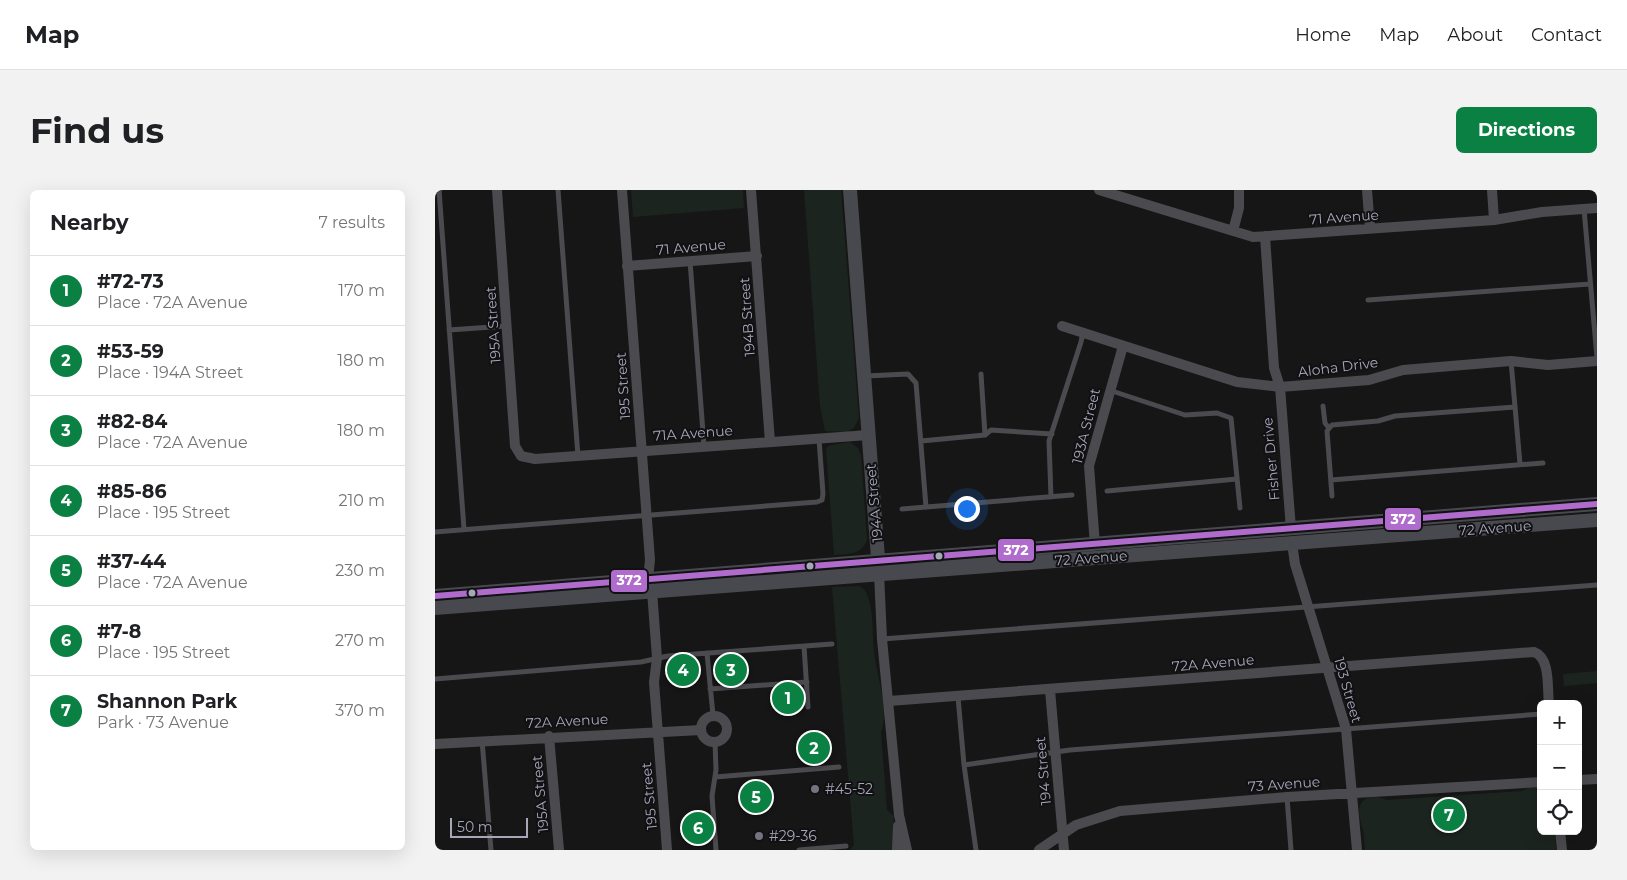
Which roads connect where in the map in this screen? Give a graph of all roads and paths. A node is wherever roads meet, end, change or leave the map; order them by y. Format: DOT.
graph roads {
  1 [pos="439,190"];
  2 [pos="497,190"];
  3 [pos="558,190"];
  4 [pos="622,190"];
  5 [pos="751,190"];
  6 [pos="851,190"];
  7 [pos="1099,190"];
  8 [pos="1239,190"];
  9 [pos="1367,190"];
  10 [pos="1492,190"];
  11 [pos="1597,208"];
  12 [pos="1584,209"];
  13 [pos="1494,220"];
  14 [pos="1370,228"];
  15 [pos="1233,231"];
  16 [pos="1265,236"];
  17 [pos="757,256"];
  18 [pos="690,261"];
  19 [pos="627,266"];
  20 [pos="1590,284"];
  21 [pos="1368,300"];
  22 [pos="507,326"];
  23 [pos="1062,326"];
  24 [pos="449,330"];
  25 [pos="1088,335"];
  26 [pos="1123,346"];
  27 [pos="1597,359"];
  28 [pos="1511,361"];
  29 [pos="981,374"];
  30 [pos="863,376"];
  31 [pos="1280,387"];
  32 [pos="1109,390"];
  33 [pos="1323,406"];
  34 [pos="1515,407"];
  35 [pos="1329,428"];
  36 [pos="868,434"];
  37 [pos="1052,434"];
  38 [pos="985,435"];
  39 [pos="819,439"];
  40 [pos="921,441"];
  41 [pos="770,442"];
  42 [pos="704,446"];
  43 [pos="642,451"];
  44 [pos="521,456"];
  45 [pos="577,456"];
  46 [pos="1543,463"];
  47 [pos="1519,464"];
  48 [pos="1237,479"];
  49 [pos="1331,480"];
  50 [pos="1107,491"];
  51 [pos="1072,495"];
  52 [pos="1332,496"];
  53 [pos="1051,497"];
  54 [pos="1597,504"];
  55 [pos="926,507"];
  56 [pos="1240,508"];
  57 [pos="902,509"];
  58 [pos="647,516"];
  59 [pos="1597,520"];
  60 [pos="464,529"];
  61 [pos="435,532"];
  62 [pos="1291,536"];
  63 [pos="1095,545"];
  64 [pos="878,568"];
  65 [pos="650,585"];
  66 [pos="1597,585"];
  67 [pos="435,596"];
  68 [pos="1308,606"];
  69 [pos="435,608"];
  70 [pos="882,639"];
  71 [pos="833,644"];
  72 [pos="804,646"];
  73 [pos="707,653"];
  74 [pos="657,658"];
  75 [pos="1328,667"];
  76 [pos="435,679"];
  77 [pos="807,682"];
  78 [pos="710,689"];
  79 [pos="1050,690"];
  80 [pos="958,697"];
  81 [pos="1549,700"];
  82 [pos="889,702"];
  83 [pos="808,708"];
  84 [pos="1537,714"];
  85 [pos="713,716"];
  86 [pos="1346,729"];
  87 [pos="701,730"];
  88 [pos="658,732"];
  89 [pos="549,736"];
  90 [pos="482,740"];
  91 [pos="715,742"];
  92 [pos="435,744"];
  93 [pos="1055,752"];
  94 [pos="964,765"];
  95 [pos="839,767"];
  96 [pos="715,777"];
  97 [pos="1597,779"];
  98 [pos="1582,780"];
  99 [pos="1537,782"];
  100 [pos="1351,793"];
  101 [pos="1287,797"];
  102 [pos="899,815"];
  103 [pos="1062,835"];
  104 [pos="1560,835"];
  105 [pos="846,846"];
  106 [pos="491,850"];
  107 [pos="559,850"];
  108 [pos="667,850"];
  109 [pos="716,850"];
  110 [pos="799,850"];
  111 [pos="897,850"];
  112 [pos="907,850"];
  113 [pos="976,850"];
  114 [pos="1039,850"];
  115 [pos="1063,850"];
  116 [pos="1291,850"];
  117 [pos="1357,850"];
  118 [pos="1562,850"];
  1 -- 24 [label="lane"];
  2 -- 22 [label="street, 195A Street"];
  3 -- 45 [label="lane"];
  4 -- 19 [label="street, 195 Street"];
  5 -- 17 [label="street, 194B Street"];
  6 -- 30 [label="main road, 194A Street"];
  7 -- 15 [label="street, 71 Avenue"];
  8 -- 15 [label="street"];
  9 -- 14 [label="street"];
  10 -- 13 [label="street"];
  11 -- 12 [label="street, 71 Avenue"];
  12 -- 13 [label="street, 71 Avenue"];
  12 -- 20 [label="lane"];
  13 -- 14 [label="street, 71 Avenue"];
  14 -- 16 [label="street, 71 Avenue"];
  15 -- 16 [label="street, 71 Avenue"];
  16 -- 31 [label="street, Fisher Drive"];
  17 -- 18 [label="street, 71 Avenue"];
  17 -- 41 [label="street, 194B Street"];
  18 -- 19 [label="street, 71 Avenue"];
  18 -- 42 [label="lane"];
  19 -- 43 [label="street, 195 Street"];
  20 -- 21 [label="lane"];
  20 -- 27 [label="lane"];
  22 -- 24 [label="lane"];
  22 -- 44 [label="street, 195A Street"];
  23 -- 25 [label="street, Aloha Drive"];
  24 -- 60 [label="lane"];
  25 -- 26 [label="street, Aloha Drive"];
  25 -- 37 [label="lane"];
  26 -- 31 [label="street, Aloha Drive"];
  26 -- 32 [label="street, 193A Street"];
  27 -- 28 [label="street, Aloha Drive"];
  28 -- 31 [label="street, Aloha Drive"];
  28 -- 34 [label="lane"];
  29 -- 38 [label="lane"];
  30 -- 36 [label="main road, 194A Street"];
  30 -- 40 [label="lane"];
  31 -- 62 [label="street, Fisher Drive"];
  32 -- 48 [label="lane"];
  32 -- 63 [label="street, 193A Street"];
  33 -- 35 [label="lane"];
  34 -- 35 [label="lane"];
  34 -- 47 [label="lane"];
  35 -- 49 [label="lane"];
  36 -- 39 [label="street, 71A Avenue"];
  36 -- 64 [label="main road, 194A Street"];
  37 -- 38 [label="lane"];
  37 -- 53 [label="lane"];
  38 -- 40 [label="lane"];
  39 -- 41 [label="street, 71A Avenue"];
  39 -- 58 [label="lane"];
  40 -- 55 [label="lane"];
  41 -- 42 [label="street, 71A Avenue"];
  42 -- 43 [label="street, 71A Avenue"];
  43 -- 45 [label="street, 71A Avenue"];
  43 -- 58 [label="street, 195 Street"];
  44 -- 45 [label="street, 71A Avenue"];
  46 -- 47 [label="lane"];
  47 -- 49 [label="lane"];
  48 -- 50 [label="lane"];
  48 -- 56 [label="lane"];
  49 -- 52 [label="lane"];
  51 -- 53 [label="lane"];
  53 -- 55 [label="lane"];
  54 -- 62 [label="main road, 72 Avenue"];
  55 -- 57 [label="lane"];
  58 -- 60 [label="lane"];
  58 -- 65 [label="street, 195 Street"];
  59 -- 62 [label="main road, 72 Avenue"];
  60 -- 61 [label="lane"];
  62 -- 63 [label="main road, 72 Avenue"];
  62 -- 64 [label="main road, 72 Avenue"];
  62 -- 68 [label="street, 193 Street"];
  63 -- 64 [label="main road, 72 Avenue"];
  64 -- 65 [label="main road, 72 Avenue"];
  64 -- 70 [label="street, 194A Street"];
  65 -- 67 [label="main road, 72 Avenue"];
  65 -- 69 [label="main road"];
  65 -- 74 [label="street, 195 Street"];
  66 -- 68 [label="lane"];
  68 -- 70 [label="lane"];
  68 -- 75 [label="street, 193 Street"];
  70 -- 82 [label="street, 194A Street"];
  71 -- 72 [label="lane"];
  72 -- 73 [label="lane"];
  72 -- 77 [label="lane"];
  73 -- 74 [label="lane"];
  73 -- 78 [label="lane"];
  74 -- 76 [label="lane"];
  74 -- 88 [label="street, 195 Street"];
  75 -- 79 [label="street, 72A Avenue"];
  75 -- 81 [label="street, 72A Avenue"];
  75 -- 86 [label="street, 193 Street"];
  77 -- 78 [label="lane"];
  77 -- 83 [label="lane"];
  78 -- 85 [label="lane"];
  79 -- 80 [label="street, 72A Avenue"];
  79 -- 93 [label="street, 194 Street"];
  80 -- 82 [label="street, 72A Avenue"];
  80 -- 94 [label="lane"];
  82 -- 102 [label="street, 194A Street"];
  84 -- 86 [label="lane"];
  85 -- 87 [label="street"];
  85 -- 91 [label="street"];
  86 -- 93 [label="lane"];
  86 -- 100 [label="street, 193 Street"];
  87 -- 88 [label="street, 72A Avenue"];
  87 -- 91 [label="street"];
  88 -- 89 [label="street, 72A Avenue"];
  88 -- 108 [label="street, 195 Street"];
  89 -- 90 [label="street, 72A Avenue"];
  89 -- 107 [label="street, 195A Street"];
  90 -- 92 [label="street, 72A Avenue"];
  90 -- 106 [label="lane"];
  91 -- 96 [label="lane"];
  93 -- 94 [label="lane"];
  93 -- 103 [label="street, 194 Street"];
  94 -- 113 [label="lane"];
  95 -- 96 [label="lane"];
  96 -- 109 [label="lane"];
  97 -- 98 [label="street"];
  99 -- 100 [label="street, 73 Avenue"];
  100 -- 101 [label="street, 73 Avenue"];
  100 -- 117 [label="street, 193 Street"];
  101 -- 103 [label="street, 73 Avenue"];
  101 -- 116 [label="lane"];
  102 -- 111 [label="street, 194A Street"];
  102 -- 112 [label="street, 194A Street"];
  103 -- 114 [label="street, 73 Avenue"];
  103 -- 115 [label="street, 194 Street"];
  104 -- 118 [label="street"];
  105 -- 110 [label="lane"];
}
